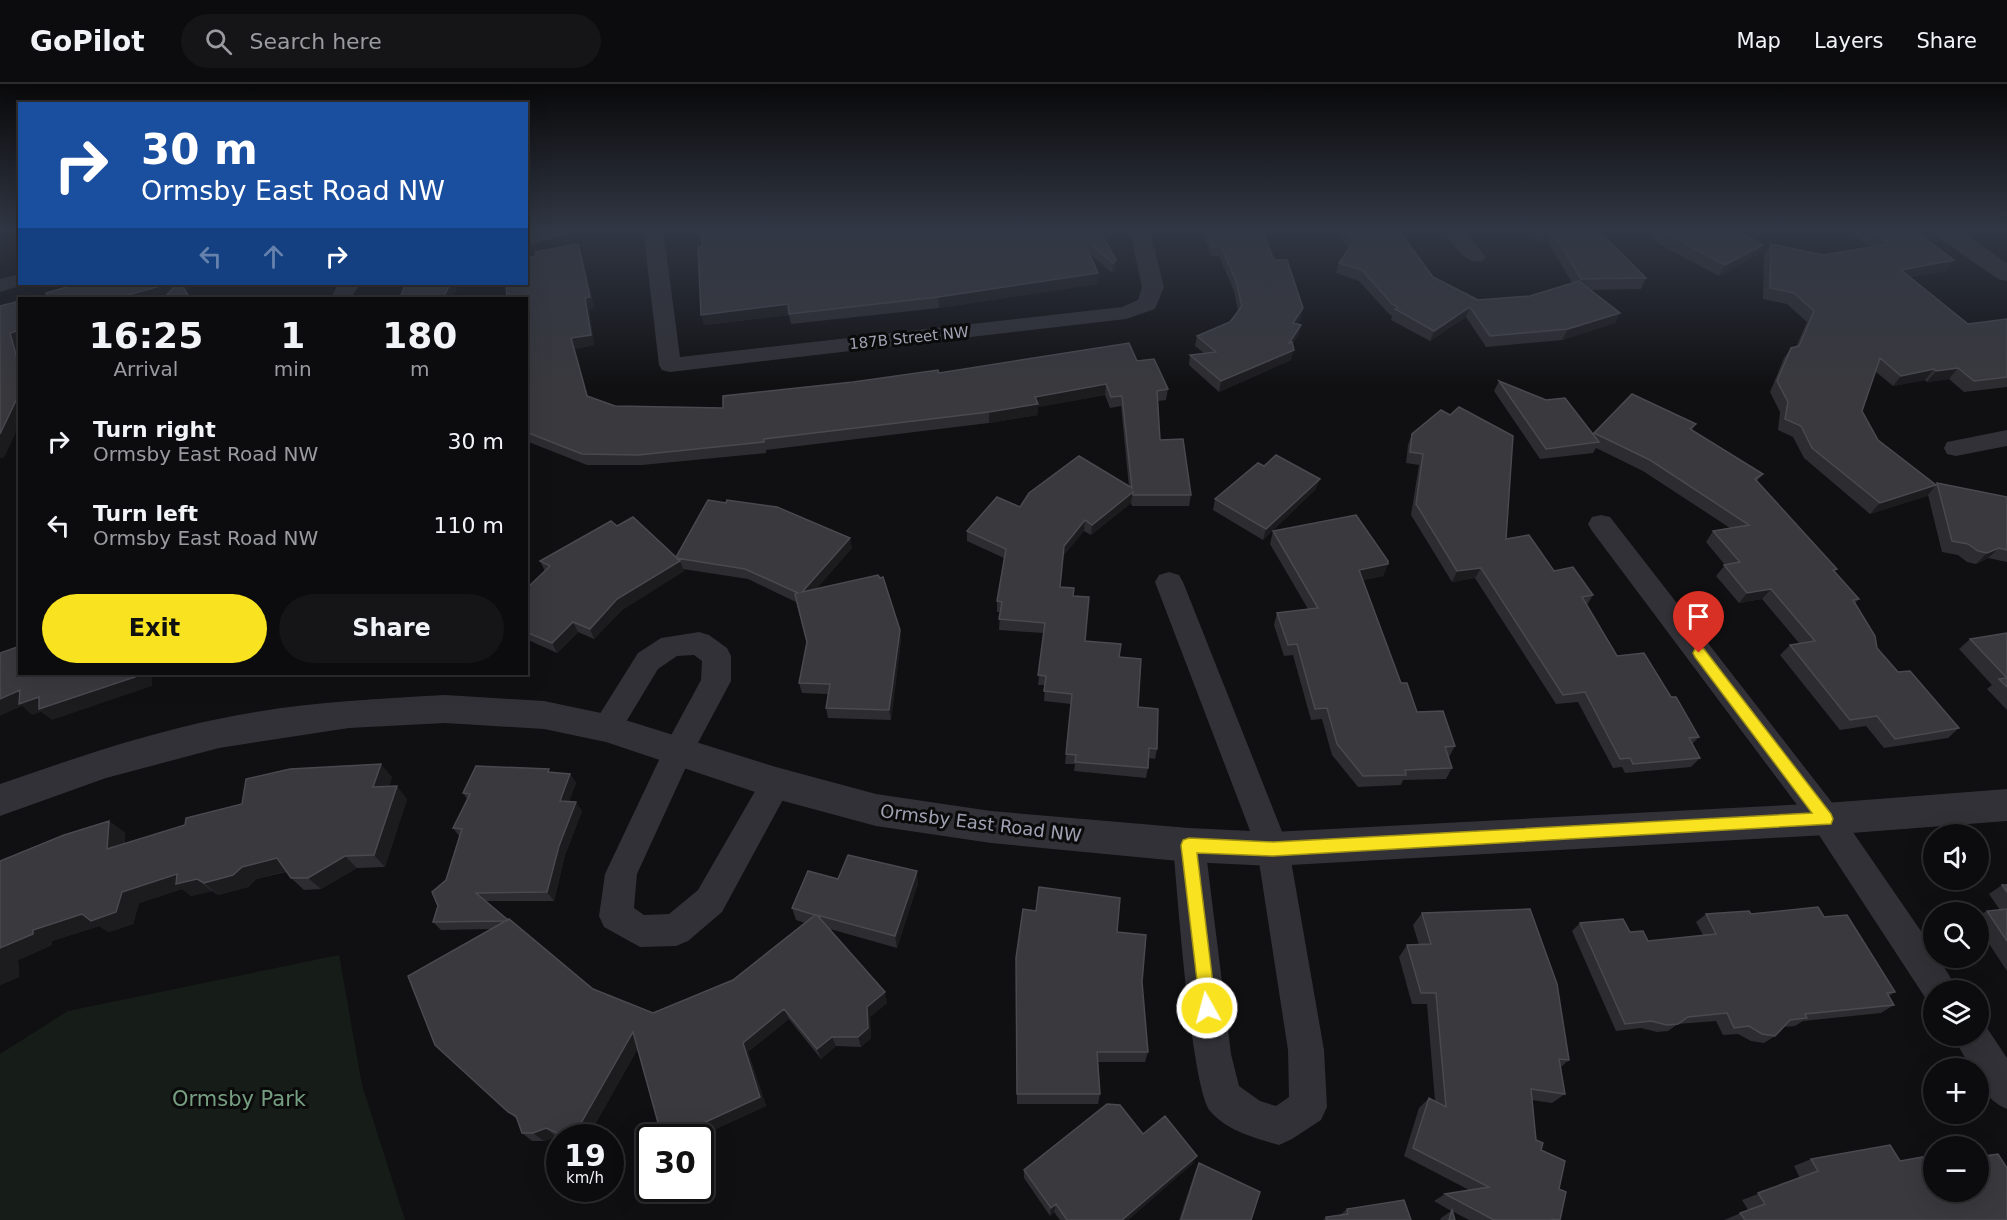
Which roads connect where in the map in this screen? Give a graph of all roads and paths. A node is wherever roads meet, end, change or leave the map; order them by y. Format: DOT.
graph roads {
  1 [pos="17,281"];
  2 [pos="660,281"];
  3 [pos="1152,281"];
  4 [pos="0,286"];
  5 [pos="2007,438"];
  6 [pos="1956,448"];
  7 [pos="1601,524"];
  8 [pos="1169,582"];
  9 [pos="606,728"];
  10 [pos="679,750"];
  11 [pos="776,783"];
  12 [pos="0,800"];
  13 [pos="2007,806"];
  14 [pos="1826,819"];
  15 [pos="1189,845"];
  16 [pos="1273,849"];
  17 [pos="1933,980"];
  18 [pos="1977,1046"];
  19 [pos="2007,1090"];
  1 -- 4 [label="street"];
  2 -- 3 [label="street, 187B Street NW"];
  5 -- 6 [label="street"];
  7 -- 14 [label="street"];
  8 -- 16 [label="street"];
  9 -- 10 [label="street, Ormsby East Road NW"];
  9 -- 10 [label="street"];
  9 -- 12 [label="street, Ormsby East Road NW"];
  10 -- 11 [label="street, Ormsby East Road NW"];
  10 -- 11 [label="street"];
  11 -- 15 [label="street, Ormsby East Road NW"];
  13 -- 14 [label="street, Ormsby East Road NW"];
  14 -- 16 [label="street, Ormsby East Road NW"];
  14 -- 17 [label="street"];
  15 -- 16 [label="street, Ormsby East Road NW"];
  15 -- 16 [label="street"];
  18 -- 19 [label="street"];
}
